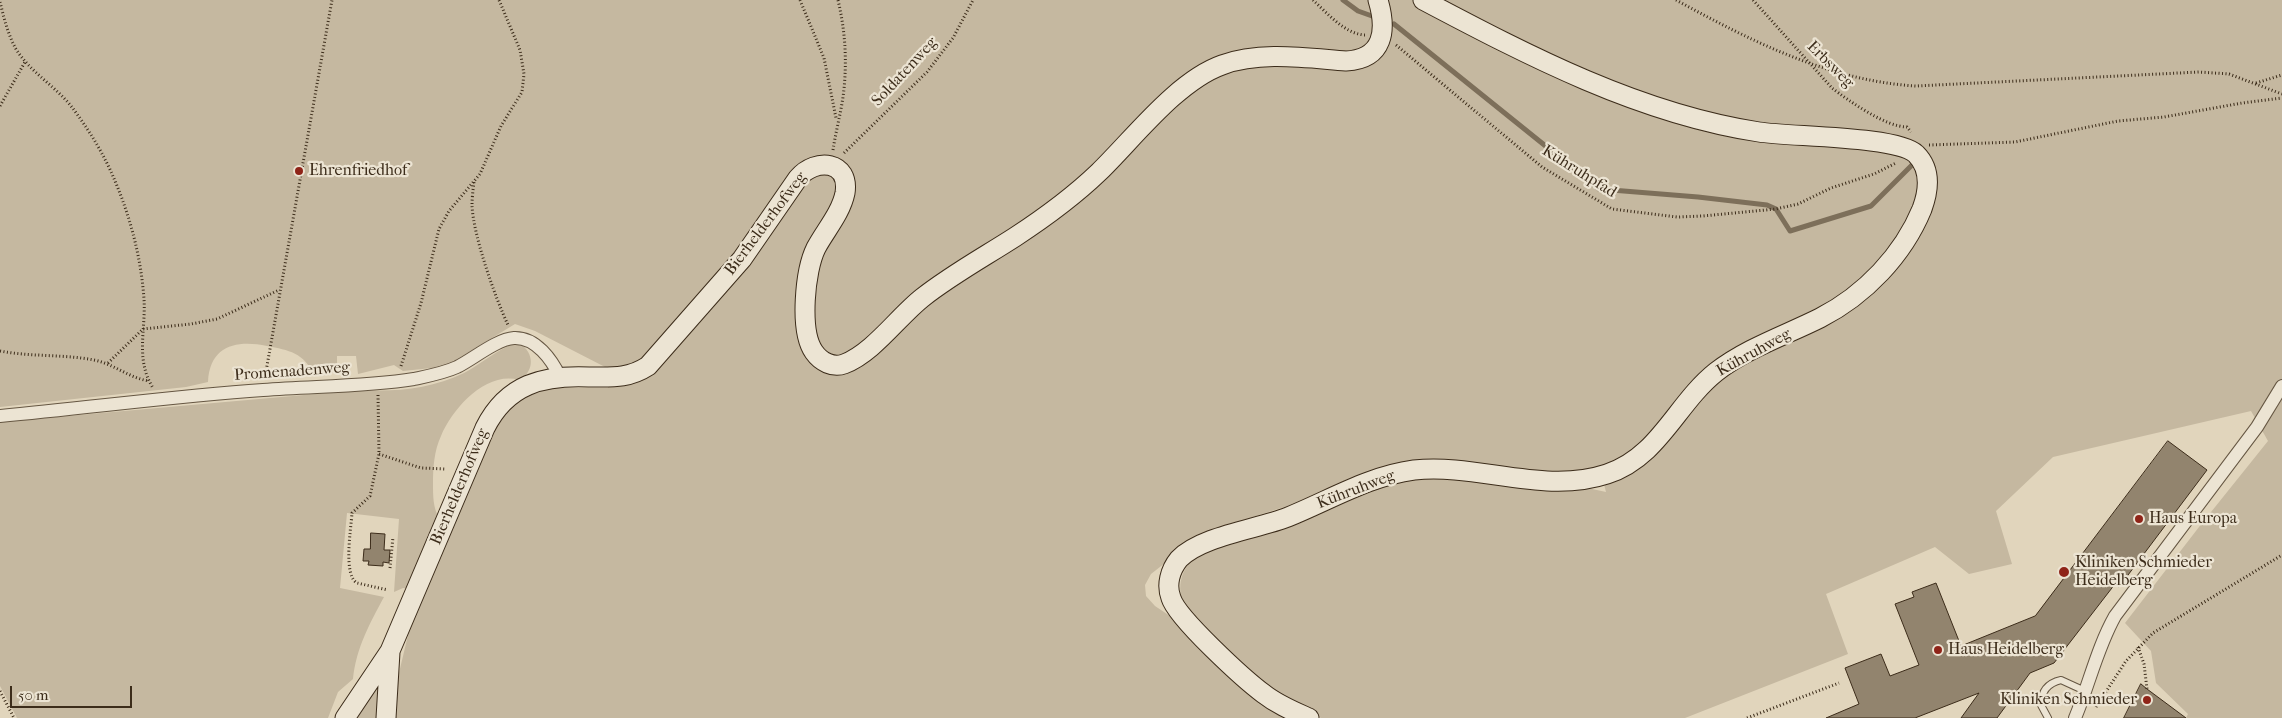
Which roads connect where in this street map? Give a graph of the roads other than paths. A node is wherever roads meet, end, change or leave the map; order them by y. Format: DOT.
graph roads {
  1 [pos="1378,0"];
  2 [pos="1424,0"];
  3 [pos="560,377"];
  4 [pos="2282,386"];
  5 [pos="0,416"];
  6 [pos="390,651"];
  7 [pos="2086,691"];
  8 [pos="345,718"];
  9 [pos="386,718"];
  10 [pos="1309,718"];
  11 [pos="2048,718"];
  12 [pos="2075,718"];
  1 -- 3 [label="street, Bierhelderhofweg"];
  2 -- 10 [label="street, Kühruhweg"];
  3 -- 5 [label="street, Promenadenweg"];
  3 -- 6 [label="street, Bierhelderhofweg"];
  4 -- 7 [label="street"];
  6 -- 8 [label="street, Bierhelderhofweg"];
  6 -- 9 [label="street"];
  7 -- 11 [label="lane"];
  7 -- 12 [label="street"];
}
